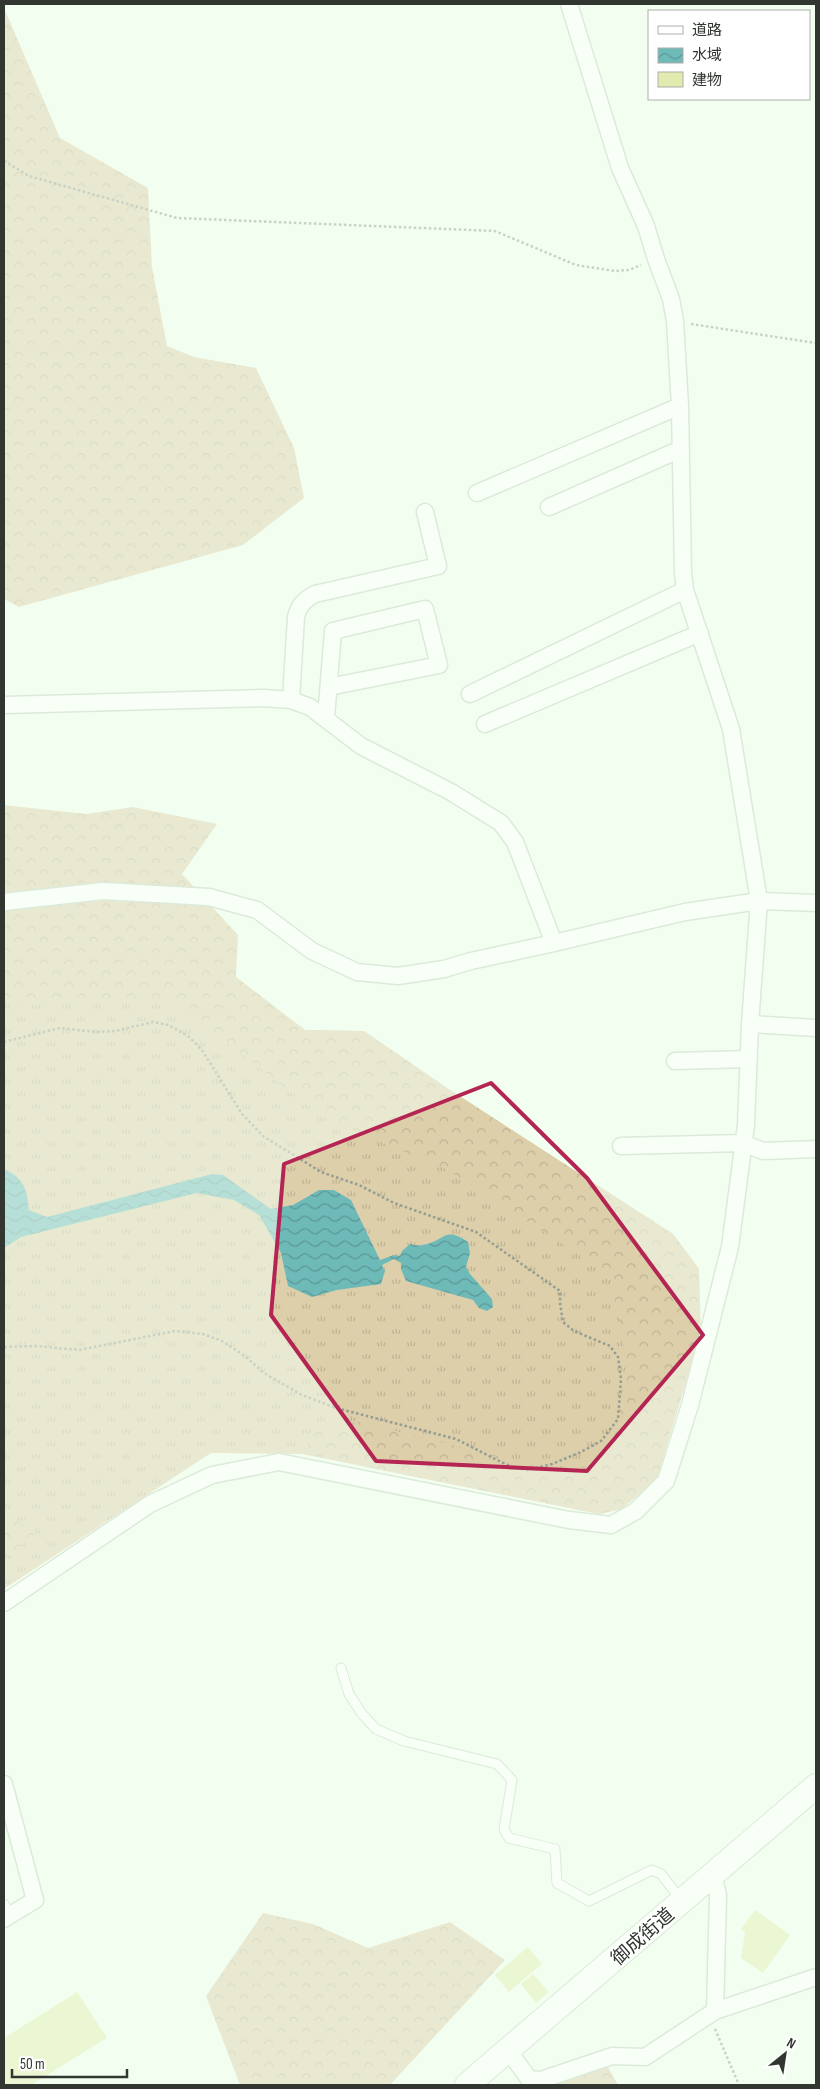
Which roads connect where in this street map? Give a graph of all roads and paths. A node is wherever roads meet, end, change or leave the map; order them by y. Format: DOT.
graph roads {
  1 [pos="569,4"];
  2 [pos="4,161"];
  3 [pos="656,259"];
  4 [pos="675,321"];
  5 [pos="816,343"];
  6 [pos="680,406"];
  7 [pos="681,449"];
  8 [pos="477,493"];
  9 [pos="549,506"];
  10 [pos="425,512"];
  11 [pos="686,590"];
  12 [pos="700,633"];
  13 [pos="329,687"];
  14 [pos="470,694"];
  15 [pos="291,700"];
  16 [pos="4,705"];
  17 [pos="326,718"];
  18 [pos="485,724"];
  19 [pos="759,901"];
  20 [pos="4,902"];
  21 [pos="816,902"];
  22 [pos="554,944"];
  23 [pos="750,1024"];
  24 [pos="816,1028"];
  25 [pos="4,1042"];
  26 [pos="748,1058"];
  27 [pos="675,1061"];
  28 [pos="743,1143"];
  29 [pos="621,1146"];
  30 [pos="816,1148"];
  31 [pos="4,1347"];
  32 [pos="4,1603"];
  33 [pos="341,1668"];
  34 [pos="4,1784"];
  35 [pos="816,1786"];
  36 [pos="713,1875"];
  37 [pos="682,1901"];
  38 [pos="6,1912"];
  39 [pos="816,1977"];
  40 [pos="712,2014"];
  41 [pos="508,2050"];
  42 [pos="467,2085"];
  43 [pos="739,2085"];
  1 -- 3 [label="street"];
  2 -- 3 [label="path"];
  3 -- 4 [label="street"];
  4 -- 5 [label="path"];
  4 -- 6 [label="street"];
  6 -- 7 [label="street"];
  6 -- 8 [label="street"];
  7 -- 9 [label="street"];
  7 -- 11 [label="street"];
  10 -- 15 [label="street"];
  11 -- 12 [label="street"];
  11 -- 14 [label="street"];
  12 -- 18 [label="street"];
  12 -- 19 [label="street"];
  13 -- 13 [label="street"];
  13 -- 17 [label="street"];
  15 -- 16 [label="street"];
  15 -- 17 [label="street"];
  17 -- 22 [label="street"];
  19 -- 21 [label="street"];
  19 -- 22 [label="street"];
  19 -- 23 [label="street"];
  20 -- 22 [label="street"];
  23 -- 24 [label="street"];
  23 -- 26 [label="street"];
  25 -- 31 [label="path"];
  26 -- 27 [label="street"];
  26 -- 28 [label="street"];
  28 -- 29 [label="street"];
  28 -- 30 [label="street"];
  28 -- 32 [label="street"];
  33 -- 37 [label="lane"];
  34 -- 38 [label="street"];
  35 -- 36 [label="street, 御成街道"];
  36 -- 37 [label="street, 御成街道"];
  36 -- 40 [label="street"];
  37 -- 41 [label="street, 御成街道"];
  39 -- 40 [label="street"];
  40 -- 41 [label="street"];
  40 -- 43 [label="path"];
  41 -- 42 [label="street, 御成街道"];
}
